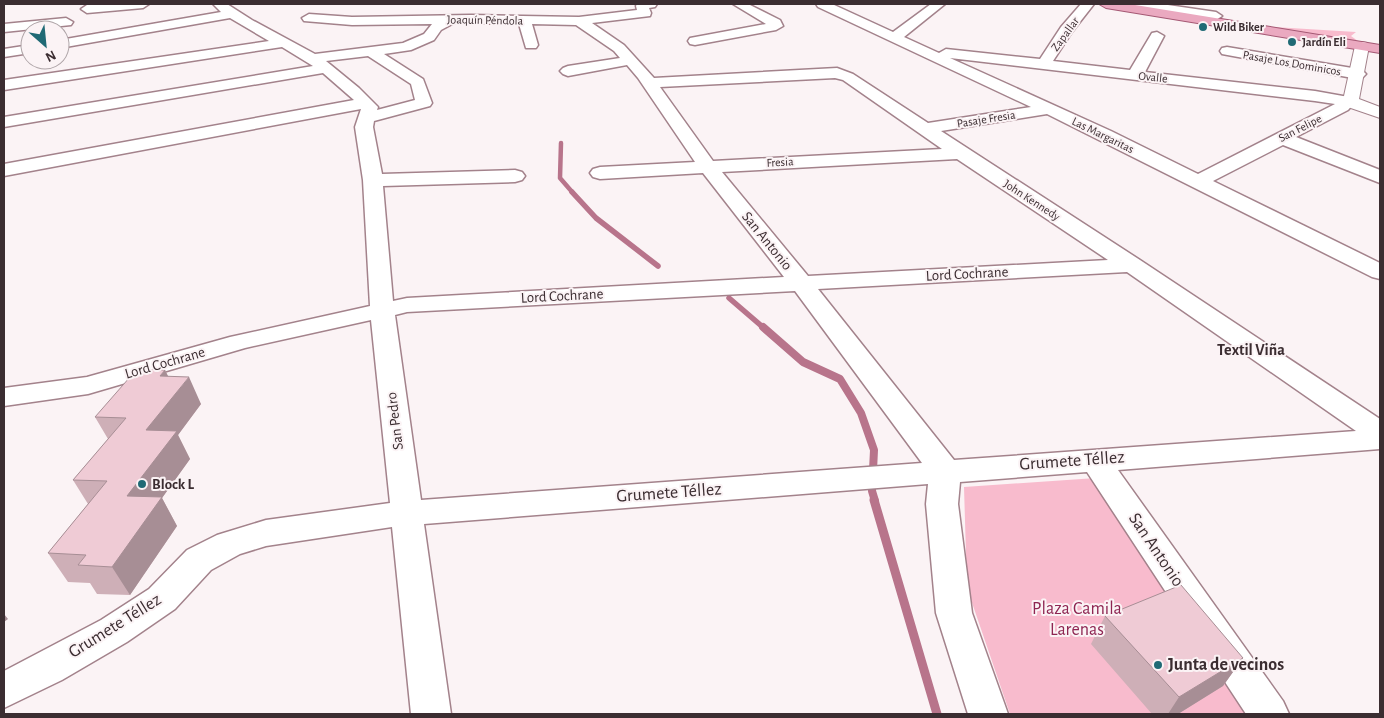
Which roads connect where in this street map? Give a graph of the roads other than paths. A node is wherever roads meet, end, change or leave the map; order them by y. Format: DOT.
graph roads {
  1 [pos="143,4"];
  2 [pos="243,4"];
  3 [pos="652,4"];
  4 [pos="739,4"];
  5 [pos="822,4"];
  6 [pos="939,4"];
  7 [pos="1088,4"];
  8 [pos="1106,4"];
  9 [pos="1138,4"];
  10 [pos="384,7"];
  11 [pos="1182,7"];
  12 [pos="224,8"];
  13 [pos="504,9"];
  14 [pos="87,10"];
  15 [pos="1203,13"];
  16 [pos="309,18"];
  17 [pos="471,19"];
  18 [pos="450,20"];
  19 [pos="495,20"];
  20 [pos="525,21"];
  21 [pos="579,21"];
  22 [pos="20,26"];
  23 [pos="4,28"];
  24 [pos="1347,30"];
  25 [pos="1157,36"];
  26 [pos="895,37"];
  27 [pos="695,41"];
  28 [pos="70,42"];
  29 [pos="282,43"];
  30 [pos="1379,43"];
  31 [pos="531,45"];
  32 [pos="1362,46"];
  33 [pos="923,50"];
  34 [pos="20,51"];
  35 [pos="1227,51"];
  36 [pos="371,52"];
  37 [pos="4,54"];
  38 [pos="311,59"];
  39 [pos="631,60"];
  40 [pos="1044,64"];
  41 [pos="326,68"];
  42 [pos="568,71"];
  43 [pos="1358,74"];
  44 [pos="1135,75"];
  45 [pos="650,84"];
  46 [pos="4,85"];
  47 [pos="1348,101"];
  48 [pos="1048,109"];
  49 [pos="1380,113"];
  50 [pos="365,116"];
  51 [pos="4,122"];
  52 [pos="924,129"];
  53 [pos="1282,138"];
  54 [pos="960,153"];
  55 [pos="707,166"];
  56 [pos="4,170"];
  57 [pos="600,173"];
  58 [pos="515,176"];
  59 [pos="1380,177"];
  60 [pos="373,180"];
  61 [pos="1199,181"];
  62 [pos="1132,265"];
  63 [pos="1380,272"];
  64 [pos="802,284"];
  65 [pos="382,309"];
  66 [pos="4,397"];
  67 [pos="1380,434"];
  68 [pos="1380,438"];
  69 [pos="1095,460"];
  70 [pos="945,471"];
  71 [pos="407,513"];
  72 [pos="4,690"];
  73 [pos="431,714"];
  74 [pos="988,714"];
  75 [pos="1269,714"];
  1 -- 14 [label="street"];
  2 -- 12 [label="street"];
  3 -- 21 [label="street, Joaquín Péndola"];
  4 -- 27 [label="street"];
  5 -- 26 [label="street, Las Margaritas"];
  6 -- 26 [label="street"];
  7 -- 40 [label="street, Zapallar"];
  8 -- 15 [label="main road"];
  9 -- 11 [label="street"];
  10 -- 17 [label="street"];
  11 -- 15 [label="street"];
  12 -- 28 [label="street"];
  12 -- 29 [label="street"];
  13 -- 19 [label="street"];
  15 -- 24 [label="main road"];
  15 -- 32 [label="main road"];
  16 -- 18 [label="street, Joaquín Péndola"];
  17 -- 18 [label="street, Joaquín Péndola"];
  17 -- 19 [label="street, Joaquín Péndola"];
  18 -- 36 [label="street"];
  19 -- 20 [label="street, Joaquín Péndola"];
  20 -- 21 [label="street, Joaquín Péndola"];
  20 -- 31 [label="street"];
  21 -- 39 [label="street, San Antonio"];
  22 -- 23 [label="street"];
  25 -- 44 [label="street"];
  26 -- 33 [label="street, Las Margaritas"];
  29 -- 38 [label="street"];
  29 -- 46 [label="street"];
  30 -- 32 [label="main road"];
  32 -- 43 [label="street"];
  33 -- 40 [label="street, Ovalle"];
  33 -- 48 [label="street, Las Margaritas"];
  34 -- 37 [label="street"];
  35 -- 43 [label="street, Pasaje Los Dominicos"];
  36 -- 38 [label="street"];
  36 -- 50 [label="street"];
  38 -- 41 [label="street"];
  39 -- 42 [label="street"];
  39 -- 45 [label="street, San Antonio"];
  40 -- 44 [label="street, Ovalle"];
  41 -- 50 [label="street"];
  41 -- 51 [label="street"];
  43 -- 47 [label="street"];
  44 -- 47 [label="street, Ovalle"];
  45 -- 52 [label="street, John Kennedy"];
  45 -- 55 [label="street, San Antonio"];
  47 -- 49 [label="street, Ovalle"];
  47 -- 53 [label="street, San Felipe"];
  48 -- 52 [label="street, Pasaje Fresia"];
  48 -- 61 [label="street, Las Margaritas"];
  50 -- 56 [label="street"];
  50 -- 60 [label="street, San Pedro"];
  52 -- 54 [label="street, John Kennedy"];
  53 -- 59 [label="street"];
  53 -- 61 [label="street, San Felipe"];
  54 -- 55 [label="street, Fresia"];
  54 -- 62 [label="street, John Kennedy"];
  55 -- 57 [label="street, Fresia"];
  55 -- 64 [label="street, San Antonio"];
  58 -- 60 [label="street"];
  60 -- 65 [label="street, San Pedro"];
  61 -- 63 [label="street, Las Margaritas"];
  62 -- 64 [label="street, Lord Cochrane"];
  62 -- 67 [label="street, John Kennedy"];
  64 -- 65 [label="street, Lord Cochrane"];
  64 -- 70 [label="street, San Antonio"];
  65 -- 66 [label="street, Lord Cochrane"];
  65 -- 71 [label="street, San Pedro"];
  68 -- 69 [label="street, Grumete Téllez"];
  69 -- 70 [label="street, Grumete Téllez"];
  69 -- 75 [label="street, San Antonio"];
  70 -- 71 [label="street, Grumete Téllez"];
  70 -- 74 [label="street"];
  71 -- 72 [label="street, Grumete Téllez"];
  71 -- 73 [label="street, San Pedro"];
}
